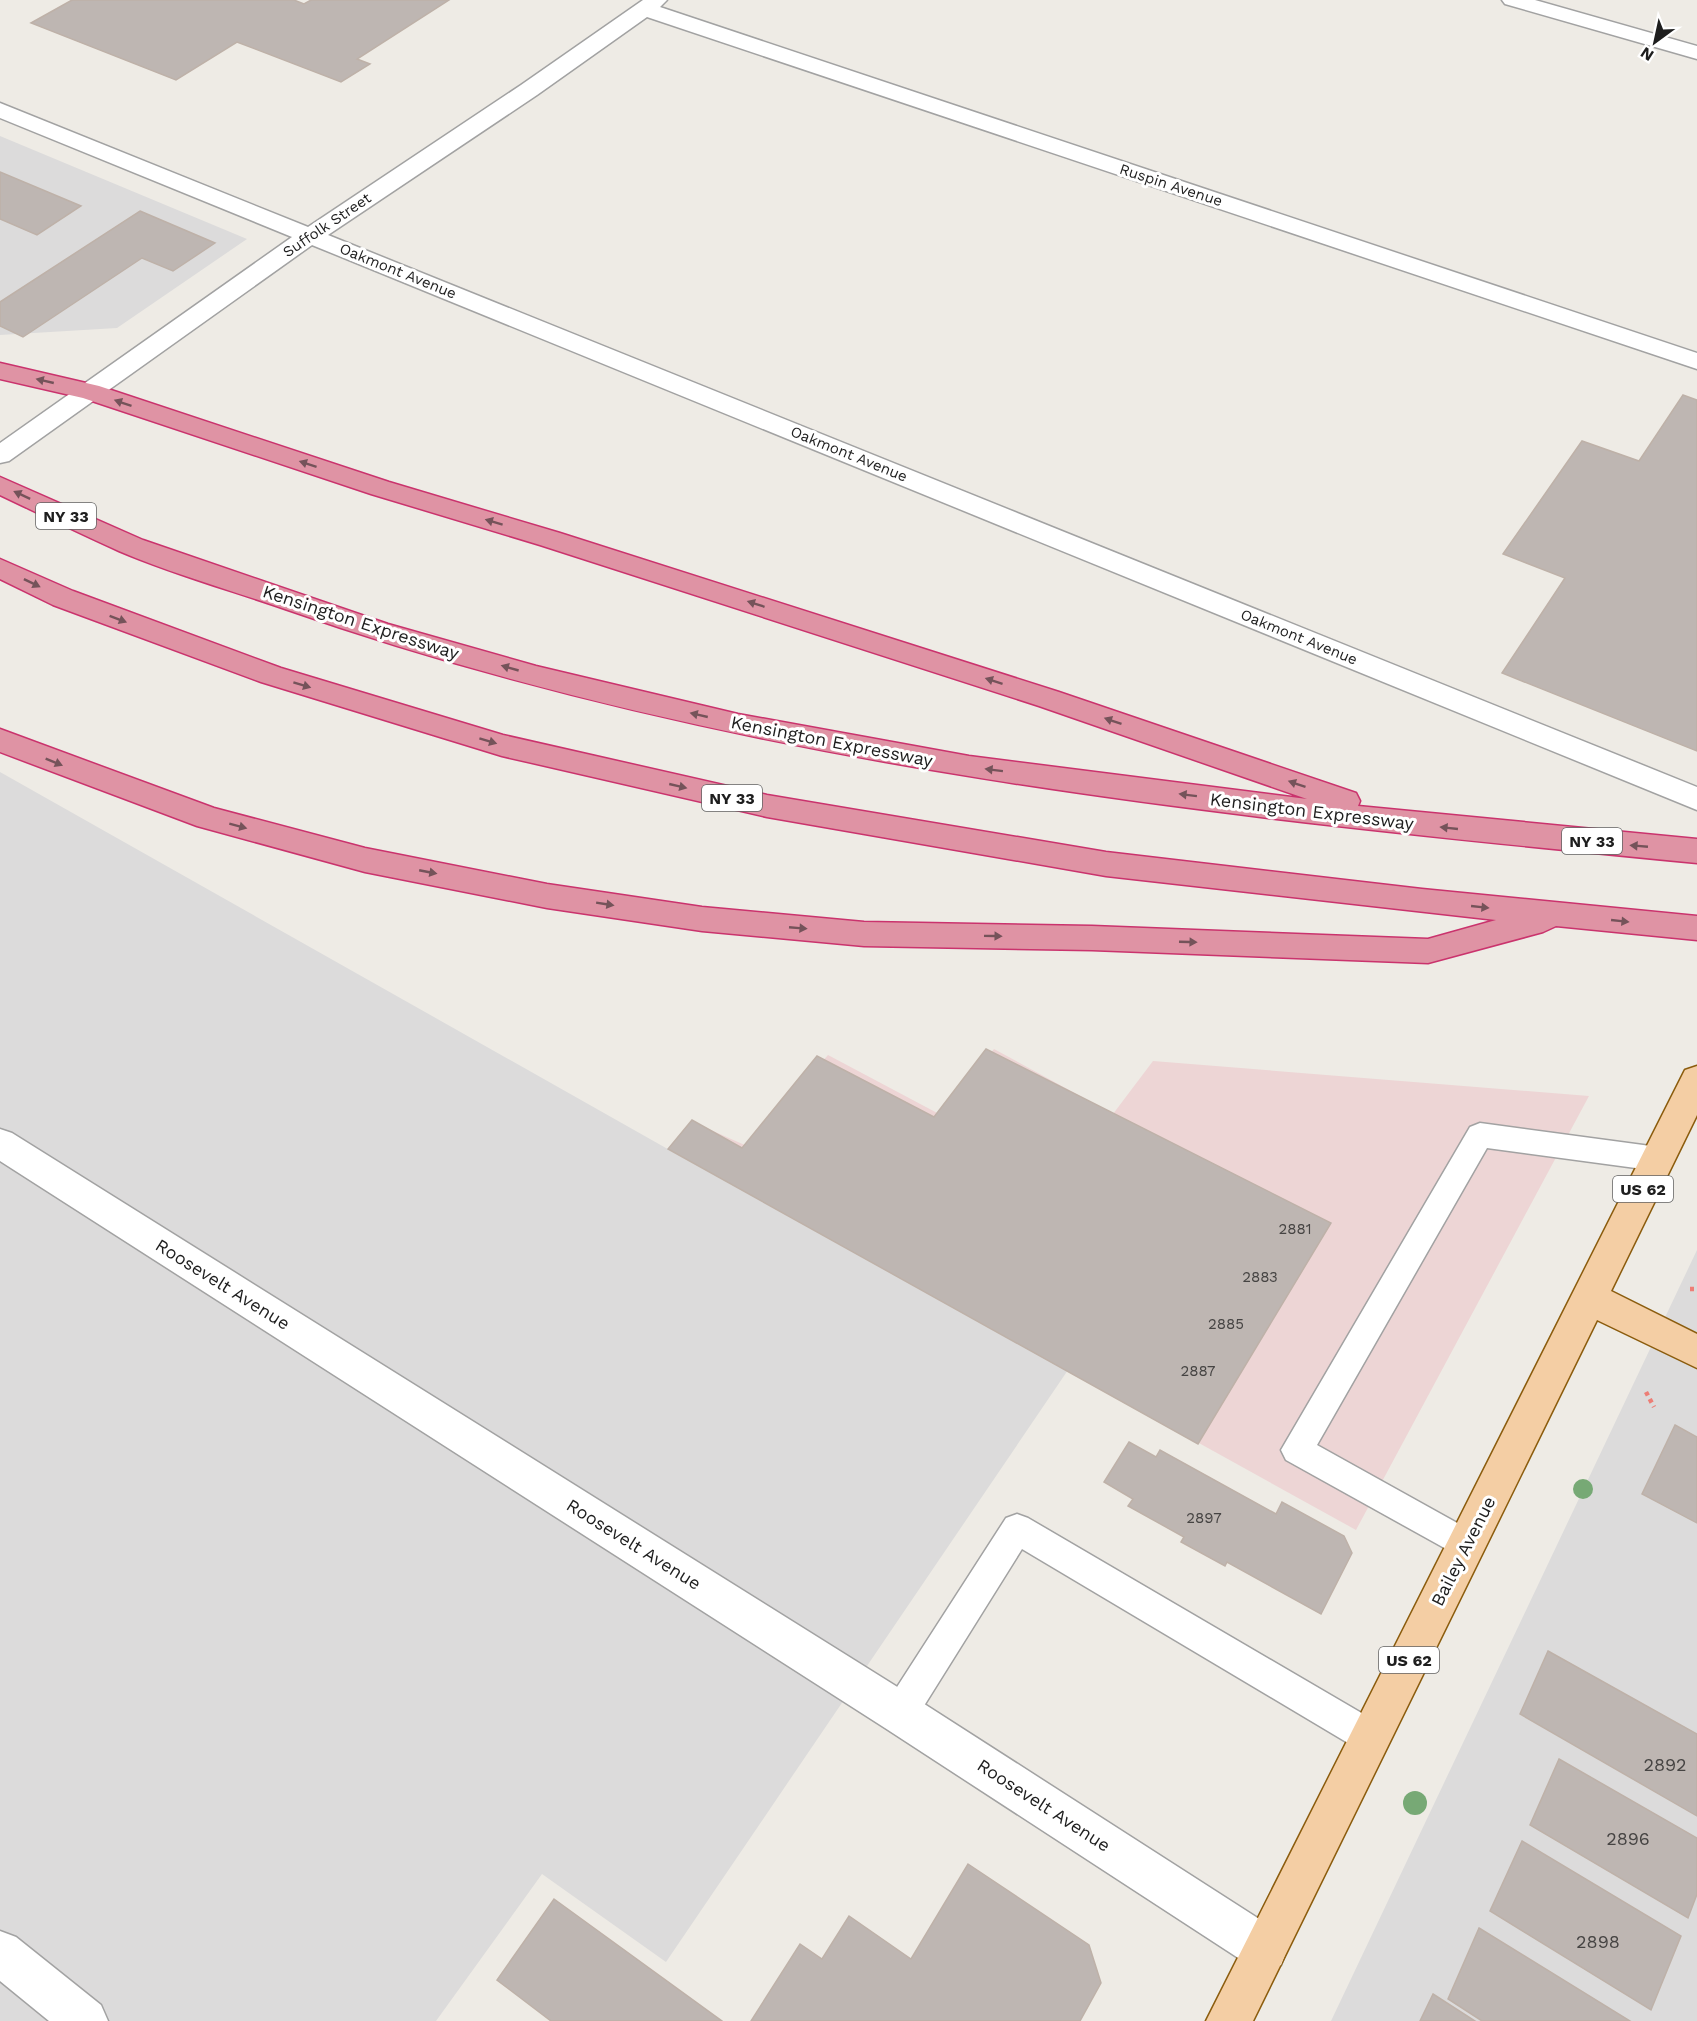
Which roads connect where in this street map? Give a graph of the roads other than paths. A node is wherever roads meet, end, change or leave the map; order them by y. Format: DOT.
graph roads {
  1 [pos="1512,0"];
  2 [pos="651,4"];
  3 [pos="1697,53"];
  4 [pos="0,110"];
  5 [pos="310,236"];
  6 [pos="1697,361"];
  7 [pos="0,371"];
  8 [pos="90,392"];
  9 [pos="0,455"];
  10 [pos="0,485"];
  11 [pos="0,568"];
  12 [pos="0,740"];
  13 [pos="1697,799"];
  14 [pos="1412,824"];
  15 [pos="1697,851"];
  16 [pos="1561,915"];
  17 [pos="1697,928"];
  18 [pos="1697,1080"];
  19 [pos="0,1143"];
  20 [pos="1658,1159"];
  21 [pos="1589,1298"];
  22 [pos="1697,1352"];
  23 [pos="1466,1545"];
  24 [pos="900,1713"];
  25 [pos="1370,1737"];
  26 [pos="1265,1949"];
  27 [pos="0,1953"];
  28 [pos="85,2021"];
  29 [pos="1229,2021"];
  1 -- 3 [label="street"];
  2 -- 5 [label="street, Suffolk Street"];
  2 -- 6 [label="street, Ruspin Avenue"];
  4 -- 5 [label="street, Oakmont Avenue"];
  5 -- 8 [label="street, Suffolk Street"];
  5 -- 13 [label="street, Oakmont Avenue"];
  8 -- 7 [label="highway, one-way"];
  8 -- 9 [label="street, Suffolk Street"];
  14 -- 8 [label="highway, one-way"];
  14 -- 10 [label="highway, Kensington Expressway / NY 33, one-way"];
  11 -- 16 [label="highway, NY 33, one-way"];
  12 -- 16 [label="highway, one-way"];
  15 -- 14 [label="highway, Kensington Expressway / NY 33, one-way"];
  16 -- 17 [label="highway, NY 33, one-way"];
  18 -- 20 [label="main road, Bailey Avenue / US 62"];
  19 -- 24 [label="street, Roosevelt Avenue"];
  20 -- 21 [label="main road, Bailey Avenue / US 62"];
  20 -- 23 [label="lane"];
  21 -- 22 [label="main road"];
  21 -- 23 [label="main road, Bailey Avenue / US 62"];
  23 -- 25 [label="main road, Bailey Avenue / US 62"];
  24 -- 25 [label="lane"];
  24 -- 26 [label="street, Roosevelt Avenue"];
  25 -- 26 [label="main road, Bailey Avenue / US 62"];
  26 -- 29 [label="main road, Bailey Avenue / US 62"];
  27 -- 28 [label="street"];
}
